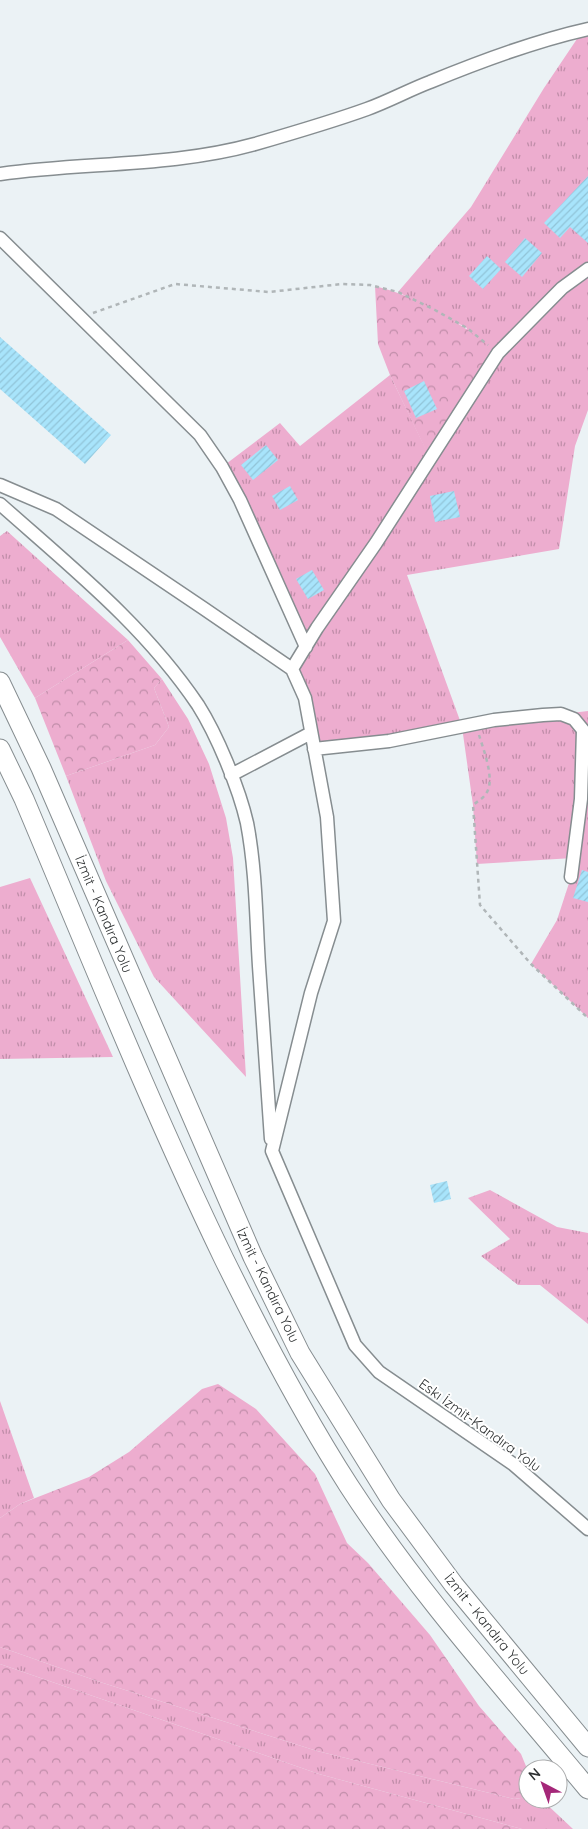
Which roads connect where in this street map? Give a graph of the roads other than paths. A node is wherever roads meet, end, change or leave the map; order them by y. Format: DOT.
graph roads {
  1 [pos="588,29"];
  2 [pos="0,174"];
  3 [pos="0,238"];
  4 [pos="588,270"];
  5 [pos="0,485"];
  6 [pos="0,504"];
  7 [pos="306,647"];
  8 [pos="292,669"];
  9 [pos="0,682"];
  10 [pos="311,733"];
  11 [pos="0,749"];
  12 [pos="314,749"];
  13 [pos="231,775"];
  14 [pos="571,877"];
  15 [pos="272,1151"];
  16 [pos="588,1529"];
  17 [pos="588,1747"];
  18 [pos="588,1789"];
  1 -- 2 [label="street"];
  3 -- 7 [label="street"];
  4 -- 7 [label="street"];
  5 -- 8 [label="street"];
  6 -- 13 [label="street"];
  7 -- 8 [label="street"];
  8 -- 10 [label="street"];
  9 -- 17 [label="highway, İzmit - Kandıra Yolu"];
  10 -- 12 [label="street"];
  10 -- 13 [label="street"];
  11 -- 18 [label="highway"];
  12 -- 14 [label="street"];
  12 -- 15 [label="street"];
  13 -- 15 [label="street"];
  15 -- 16 [label="street, Eskı İzmit-Kandıra Yolu"];
}
